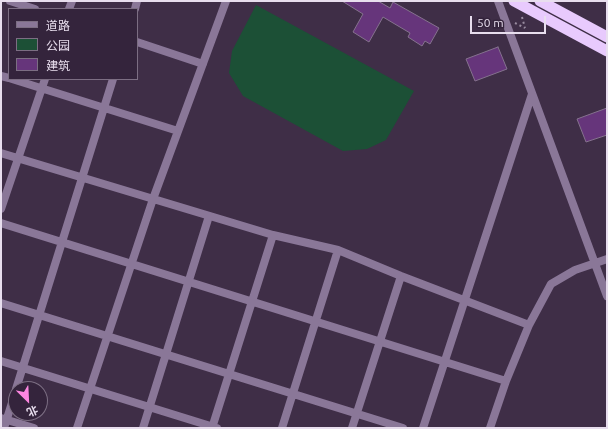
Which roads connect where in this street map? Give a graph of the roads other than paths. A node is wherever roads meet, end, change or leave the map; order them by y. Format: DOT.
graph roads {
  1 [pos="10,1"];
  2 [pos="226,1"];
  3 [pos="498,1"];
  4 [pos="514,1"];
  5 [pos="540,1"];
  6 [pos="32,8"];
  7 [pos="607,37"];
  8 [pos="138,42"];
  9 [pos="607,51"];
  10 [pos="203,64"];
  11 [pos="14,80"];
  12 [pos="45,80"];
  13 [pos="113,80"];
  14 [pos="42,88"];
  15 [pos="532,94"];
  16 [pos="104,108"];
  17 [pos="178,131"];
  18 [pos="1,153"];
  19 [pos="18,158"];
  20 [pos="82,178"];
  21 [pos="153,199"];
  22 [pos="1,209"];
  23 [pos="209,216"];
  24 [pos="1,223"];
  25 [pos="273,235"];
  26 [pos="62,242"];
  27 [pos="338,250"];
  28 [pos="607,259"];
  29 [pos="131,264"];
  30 [pos="594,264"];
  31 [pos="401,276"];
  32 [pos="189,282"];
  33 [pos="607,296"];
  34 [pos="464,300"];
  35 [pos="252,302"];
  36 [pos="1,303"];
  37 [pos="40,315"];
  38 [pos="316,321"];
  39 [pos="529,325"];
  40 [pos="108,336"];
  41 [pos="380,342"];
  42 [pos="166,354"];
  43 [pos="1,361"];
  44 [pos="444,362"];
  45 [pos="23,368"];
  46 [pos="229,374"];
  47 [pos="19,381"];
  48 [pos="506,381"];
  49 [pos="90,389"];
  50 [pos="293,394"];
  51 [pos="150,407"];
  52 [pos="8,409"];
  53 [pos="356,414"];
  54 [pos="4,419"];
  55 [pos="4,428"];
  56 [pos="34,428"];
  57 [pos="77,428"];
  58 [pos="143,428"];
  59 [pos="214,428"];
  60 [pos="282,428"];
  61 [pos="352,428"];
  62 [pos="403,428"];
  63 [pos="423,428"];
  64 [pos="490,428"];
  1 -- 6 [label="street"];
  2 -- 10 [label="street"];
  3 -- 15 [label="street"];
  4 -- 9 [label="highway"];
  5 -- 7 [label="highway"];
  8 -- 10 [label="street"];
  10 -- 17 [label="street"];
  11 -- 14 [label="street"];
  12 -- 14 [label="street"];
  13 -- 16 [label="street"];
  14 -- 16 [label="street"];
  14 -- 19 [label="street"];
  15 -- 30 [label="street"];
  15 -- 34 [label="street"];
  16 -- 17 [label="street"];
  16 -- 20 [label="street"];
  17 -- 21 [label="street"];
  18 -- 19 [label="street"];
  19 -- 20 [label="street"];
  19 -- 22 [label="street"];
  20 -- 21 [label="street"];
  20 -- 26 [label="street"];
  21 -- 23 [label="street"];
  21 -- 29 [label="street"];
  23 -- 25 [label="street"];
  23 -- 32 [label="street"];
  24 -- 26 [label="street"];
  25 -- 27 [label="street"];
  25 -- 35 [label="street"];
  26 -- 29 [label="street"];
  26 -- 37 [label="street"];
  27 -- 31 [label="street"];
  27 -- 38 [label="street"];
  28 -- 30 [label="street"];
  29 -- 32 [label="street"];
  29 -- 40 [label="street"];
  30 -- 33 [label="street"];
  30 -- 39 [label="street"];
  31 -- 34 [label="street"];
  31 -- 41 [label="street"];
  32 -- 35 [label="street"];
  32 -- 42 [label="street"];
  34 -- 39 [label="street"];
  34 -- 44 [label="street"];
  35 -- 38 [label="street"];
  35 -- 46 [label="street"];
  36 -- 37 [label="street"];
  37 -- 40 [label="street"];
  37 -- 45 [label="street"];
  38 -- 41 [label="street"];
  38 -- 50 [label="street"];
  39 -- 48 [label="street"];
  40 -- 42 [label="street"];
  40 -- 49 [label="street"];
  41 -- 44 [label="street"];
  41 -- 53 [label="street"];
  42 -- 46 [label="street"];
  42 -- 51 [label="street"];
  43 -- 45 [label="street"];
  44 -- 48 [label="street"];
  44 -- 63 [label="street"];
  45 -- 47 [label="street"];
  45 -- 49 [label="street"];
  46 -- 50 [label="street"];
  46 -- 59 [label="street"];
  48 -- 64 [label="street"];
  49 -- 51 [label="street"];
  49 -- 57 [label="street"];
  50 -- 53 [label="street"];
  50 -- 60 [label="street"];
  51 -- 58 [label="street"];
  51 -- 59 [label="street"];
  52 -- 54 [label="street"];
  53 -- 61 [label="street"];
  53 -- 62 [label="street"];
  54 -- 55 [label="street"];
  54 -- 56 [label="street"];
}
